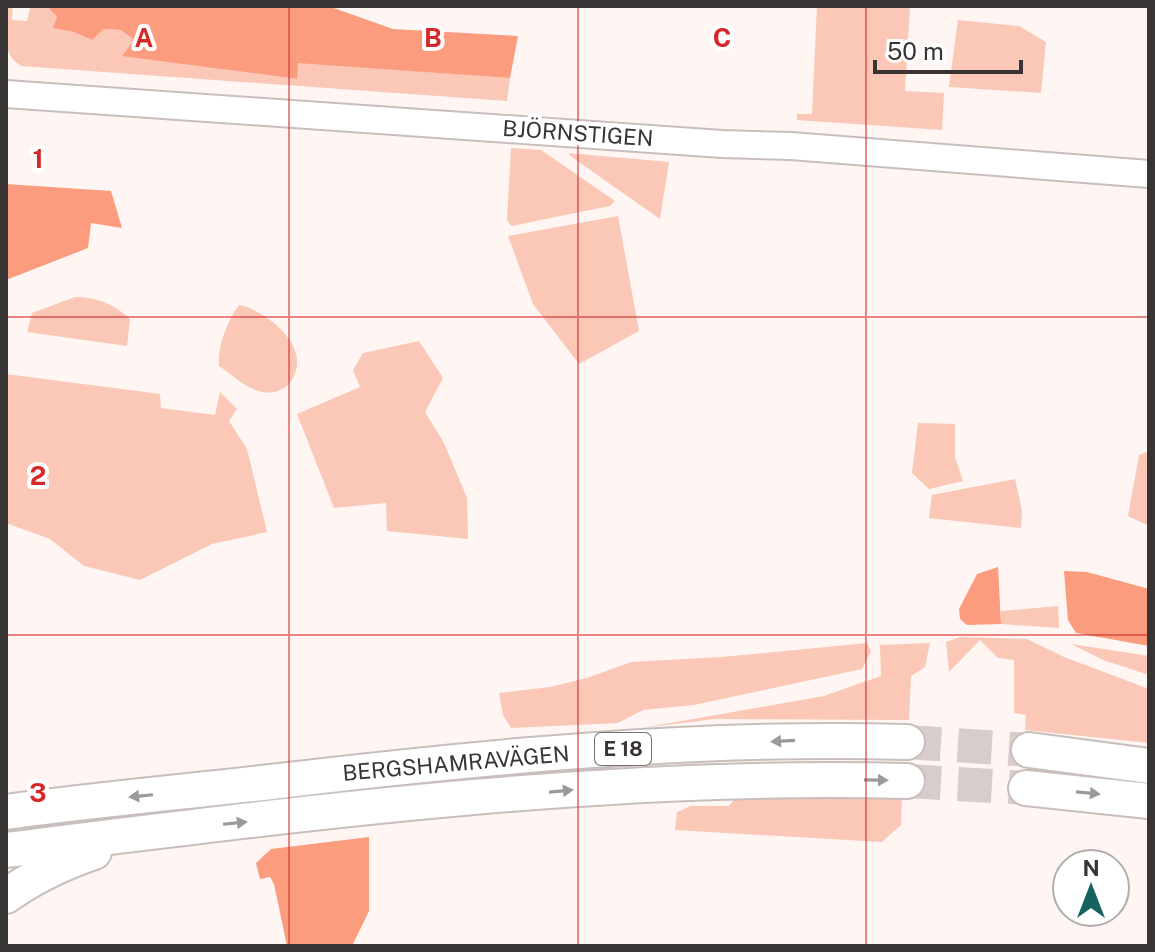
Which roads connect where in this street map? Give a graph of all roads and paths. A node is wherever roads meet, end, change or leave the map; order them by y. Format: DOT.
graph roads {
  1 [pos="6,94"];
  2 [pos="1149,174"];
  3 [pos="907,742"];
  4 [pos="1029,750"];
  5 [pos="1149,766"];
  6 [pos="907,781"];
  7 [pos="1026,788"];
  8 [pos="6,797"];
  9 [pos="1149,801"];
  10 [pos="79,802"];
  11 [pos="6,812"];
  12 [pos="157,831"];
  13 [pos="6,850"];
  14 [pos="6,896"];
  1 -- 2 [label="street, BJÖRNSTIGEN"];
  3 -- 10 [label="highway, BERGSHAMRAVÄGEN / E 18, one-way"];
  4 -- 5 [label="highway"];
  12 -- 6 [label="highway, BERGSHAMRAVÄGEN / E 18, one-way"];
  7 -- 9 [label="highway, one-way"];
  8 -- 10 [label="highway"];
  10 -- 11 [label="highway, BERGSHAMRAVÄGEN / E 18"];
  12 -- 13 [label="highway, BERGSHAMRAVÄGEN / E 18"];
  12 -- 14 [label="highway"];
}
